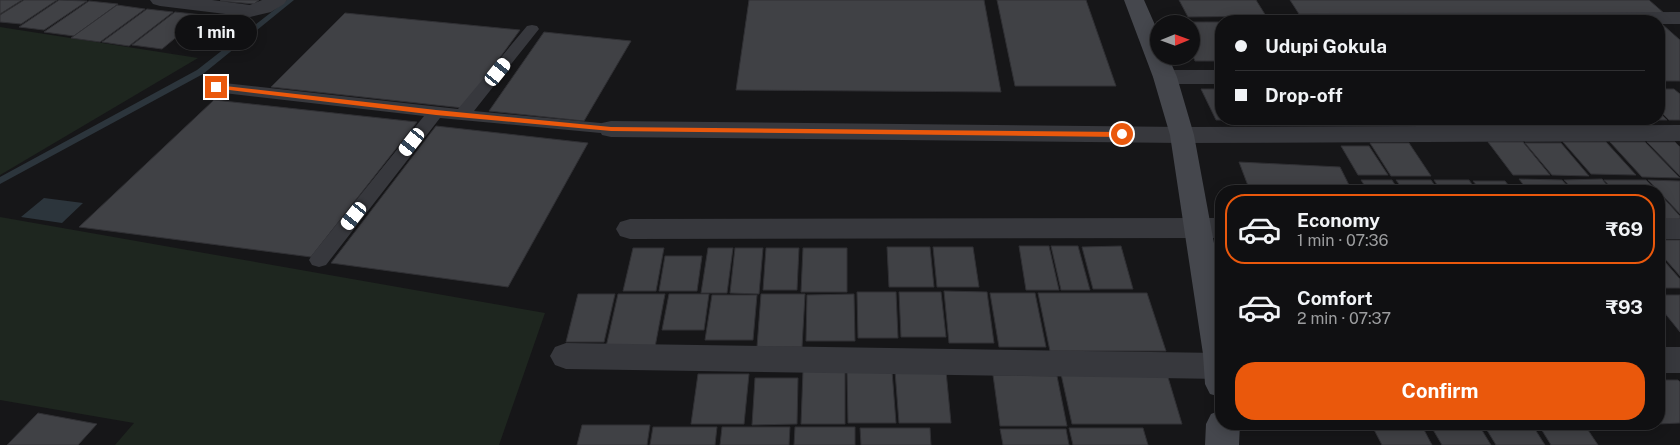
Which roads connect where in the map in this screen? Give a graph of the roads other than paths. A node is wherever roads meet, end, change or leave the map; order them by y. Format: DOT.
graph roads {
  1 [pos="160,0"];
  2 [pos="277,0"];
  3 [pos="1134,0"];
  4 [pos="1665,18"];
  5 [pos="1680,18"];
  6 [pos="532,29"];
  7 [pos="1215,76"];
  8 [pos="1165,77"];
  9 [pos="216,87"];
  10 [pos="436,112"];
  11 [pos="464,114"];
  12 [pos="611,129"];
  13 [pos="1680,133"];
  14 [pos="1182,135"];
  15 [pos="1209,228"];
  16 [pos="630,229"];
  17 [pos="1665,229"];
  18 [pos="1680,229"];
  19 [pos="319,260"];
  20 [pos="1215,303"];
  21 [pos="566,356"];
  22 [pos="1665,360"];
  23 [pos="1680,360"];
  24 [pos="1215,365"];
  25 [pos="1223,430"];
  26 [pos="1222,445"];
  1 -- 2 [label="street"];
  3 -- 8 [label="main road"];
  4 -- 5 [label="street"];
  6 -- 11 [label="lane"];
  7 -- 8 [label="street"];
  8 -- 14 [label="main road"];
  9 -- 10 [label="lane"];
  10 -- 11 [label="lane"];
  10 -- 19 [label="lane"];
  11 -- 12 [label="lane"];
  12 -- 14 [label="street"];
  13 -- 14 [label="street"];
  14 -- 15 [label="main road"];
  15 -- 16 [label="street"];
  15 -- 20 [label="main road"];
  17 -- 18 [label="street"];
  21 -- 24 [label="street"];
  22 -- 23 [label="street"];
  25 -- 26 [label="main road"];
}
